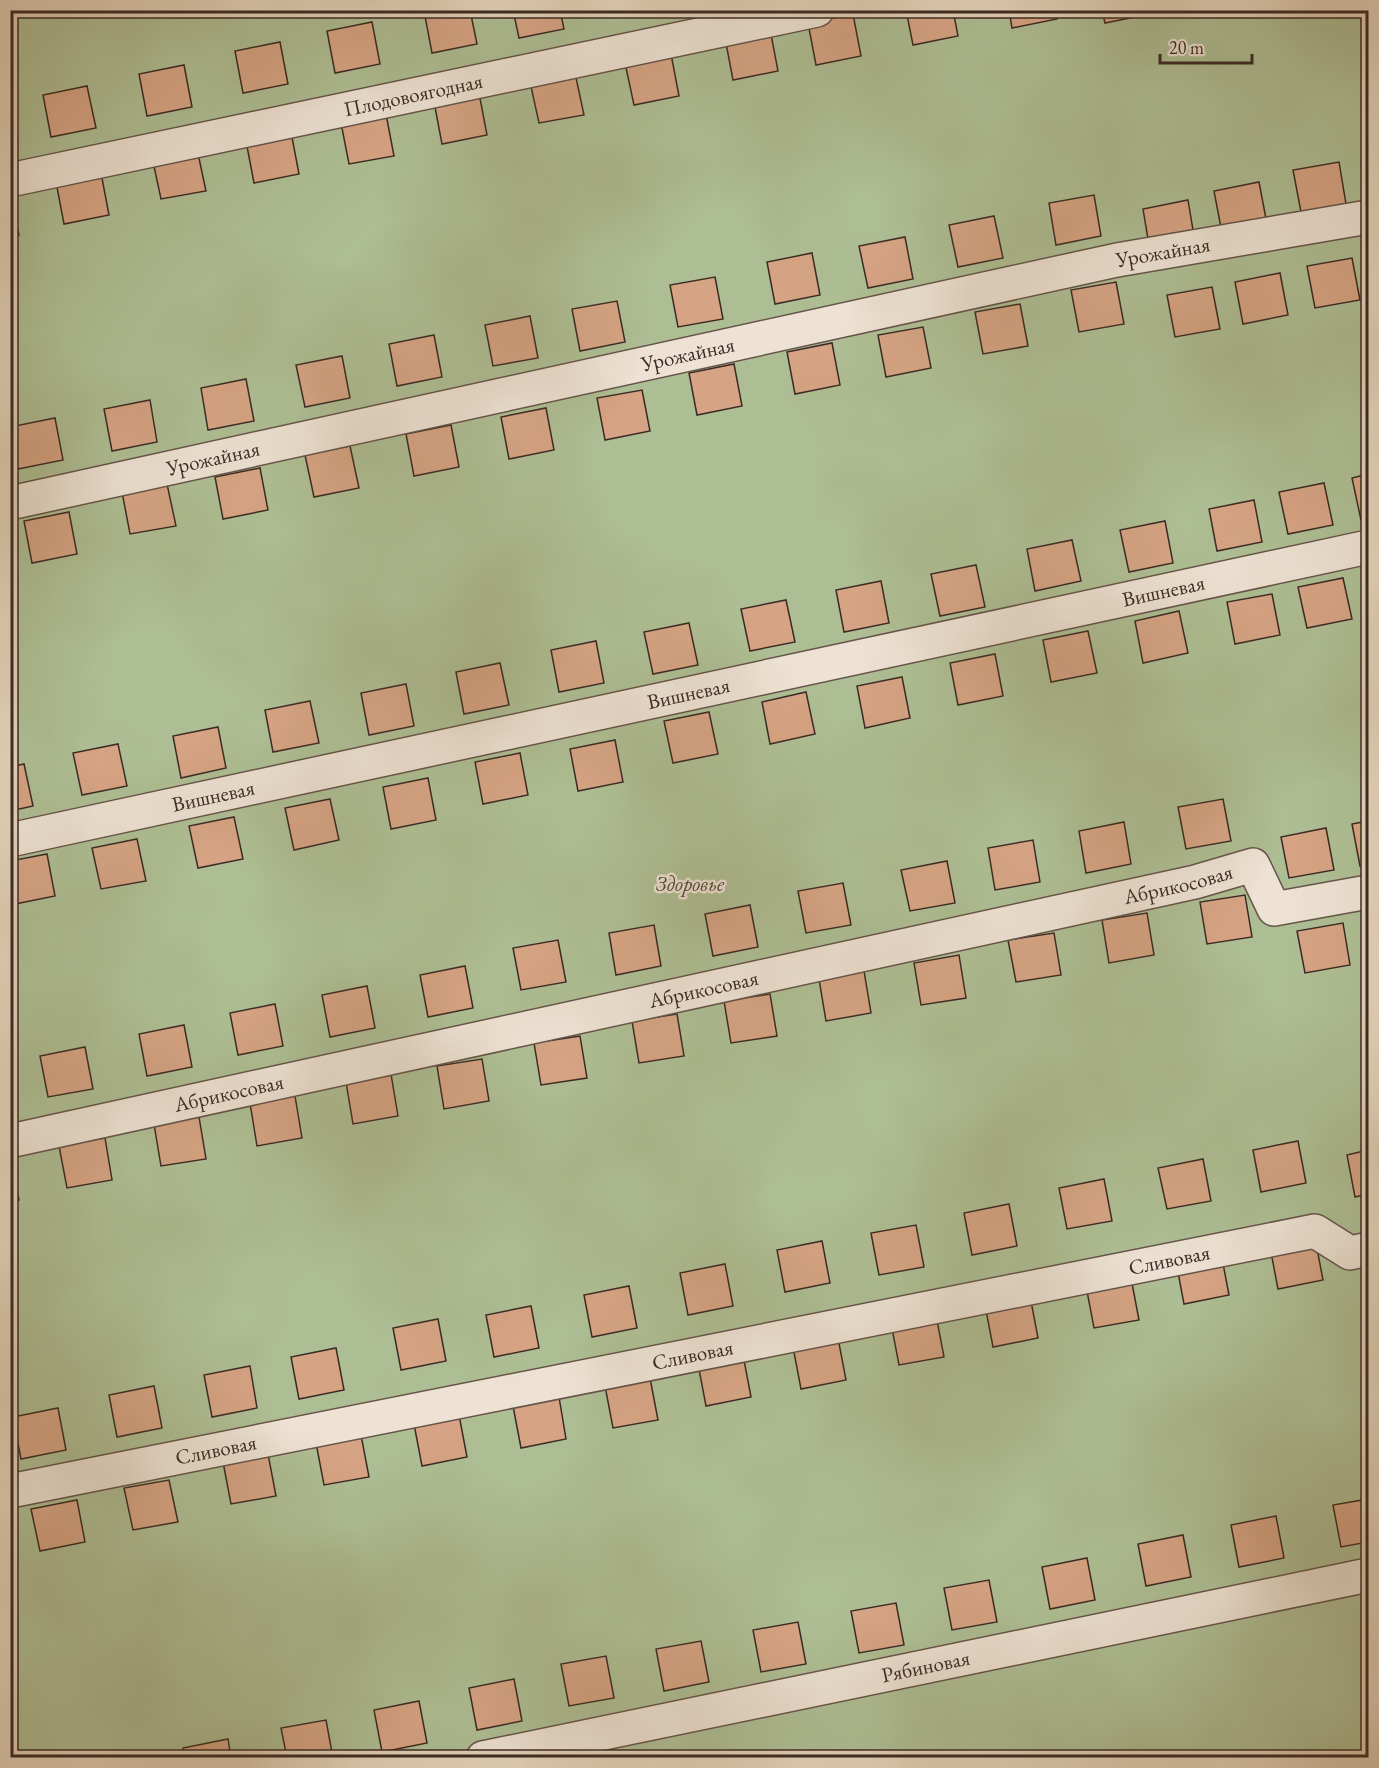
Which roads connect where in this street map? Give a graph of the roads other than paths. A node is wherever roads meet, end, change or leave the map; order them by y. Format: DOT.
graph roads {
  1 [pos="817,10"];
  2 [pos="10,180"];
  3 [pos="1368,217"];
  4 [pos="10,503"];
  5 [pos="1368,547"];
  6 [pos="10,840"];
  7 [pos="1368,892"];
  8 [pos="10,1141"];
  9 [pos="1368,1249"];
  10 [pos="10,1491"];
  11 [pos="1368,1575"];
  12 [pos="483,1758"];
  1 -- 2 [label="street, Плодовоягодная"];
  3 -- 4 [label="street, Урожайная"];
  5 -- 6 [label="street, Вишневая"];
  7 -- 8 [label="street, Абрикосовая"];
  9 -- 10 [label="street, Сливовая"];
  11 -- 12 [label="street, Рябиновая"];
}
